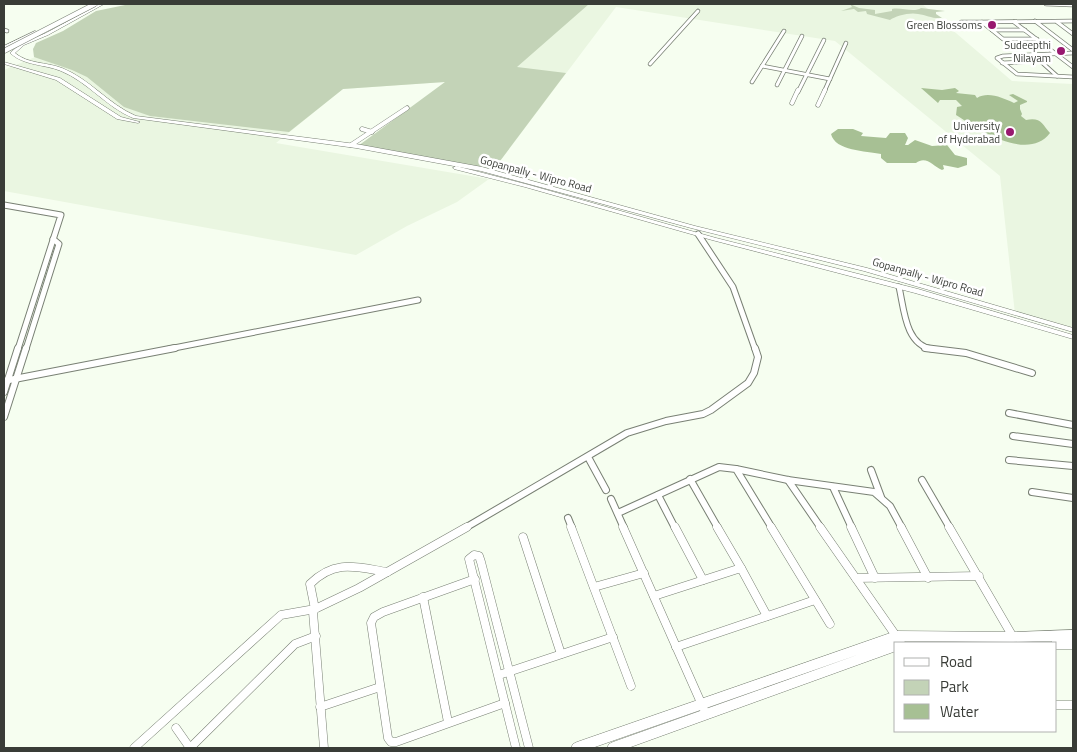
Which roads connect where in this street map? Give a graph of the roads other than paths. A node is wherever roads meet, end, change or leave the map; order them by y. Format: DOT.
graph roads {
  1 [pos="94,4"];
  2 [pos="102,4"];
  3 [pos="1047,4"];
  4 [pos="1073,5"];
  5 [pos="698,11"];
  6 [pos="1056,21"];
  7 [pos="1073,21"];
  8 [pos="961,22"];
  9 [pos="982,22"];
  10 [pos="1014,22"];
  11 [pos="1035,22"];
  12 [pos="992,30"];
  13 [pos="1024,30"];
  14 [pos="784,32"];
  15 [pos="1073,34"];
  16 [pos="802,36"];
  17 [pos="1037,39"];
  18 [pos="824,40"];
  19 [pos="846,43"];
  20 [pos="22,45"];
  21 [pos="4,47"];
  22 [pos="1073,51"];
  23 [pos="4,52"];
  24 [pos="1033,54"];
  25 [pos="1056,54"];
  26 [pos="18,58"];
  27 [pos="4,61"];
  28 [pos="1039,61"];
  29 [pos="1002,63"];
  30 [pos="650,64"];
  31 [pos="1072,65"];
  32 [pos="762,66"];
  33 [pos="785,70"];
  34 [pos="807,74"];
  35 [pos="1058,76"];
  36 [pos="1073,78"];
  37 [pos="830,79"];
  38 [pos="752,82"];
  39 [pos="777,85"];
  40 [pos="84,93"];
  41 [pos="792,103"];
  42 [pos="818,105"];
  43 [pos="407,108"];
  44 [pos="186,126"];
  45 [pos="362,129"];
  46 [pos="372,132"];
  47 [pos="351,146"];
  48 [pos="468,169"];
  49 [pos="4,205"];
  50 [pos="698,234"];
  51 [pos="53,239"];
  52 [pos="914,283"];
  53 [pos="899,287"];
  54 [pos="916,291"];
  55 [pos="418,300"];
  56 [pos="1073,330"];
  57 [pos="1073,337"];
  58 [pos="1032,373"];
  59 [pos="16,379"];
  60 [pos="6,381"];
  61 [pos="4,392"];
  62 [pos="1009,413"];
  63 [pos="4,417"];
  64 [pos="1073,424"];
  65 [pos="1013,436"];
  66 [pos="1073,444"];
  67 [pos="588,457"];
  68 [pos="1009,460"];
  69 [pos="1073,466"];
  70 [pos="736,469"];
  71 [pos="871,470"];
  72 [pos="690,479"];
  73 [pos="788,480"];
  74 [pos="922,480"];
  75 [pos="833,487"];
  76 [pos="606,490"];
  77 [pos="1032,492"];
  78 [pos="658,495"];
  79 [pos="881,497"];
  80 [pos="1073,498"];
  81 [pos="611,499"];
  82 [pos="618,513"];
  83 [pos="568,518"];
  84 [pos="523,537"];
  85 [pos="741,568"];
  86 [pos="386,572"];
  87 [pos="644,573"];
  88 [pos="979,576"];
  89 [pos="856,578"];
  90 [pos="875,578"];
  91 [pos="928,578"];
  92 [pos="475,579"];
  93 [pos="704,580"];
  94 [pos="594,587"];
  95 [pos="654,596"];
  96 [pos="423,597"];
  97 [pos="815,600"];
  98 [pos="315,609"];
  99 [pos="767,616"];
  100 [pos="830,624"];
  101 [pos="1073,635"];
  102 [pos="316,636"];
  103 [pos="613,637"];
  104 [pos="1013,637"];
  105 [pos="897,642"];
  106 [pos="894,643"];
  107 [pos="1057,644"];
  108 [pos="1073,644"];
  109 [pos="676,647"];
  110 [pos="561,654"];
  111 [pos="510,672"];
  112 [pos="498,675"];
  113 [pos="631,686"];
  114 [pos="380,687"];
  115 [pos="505,703"];
  116 [pos="1057,703"];
  117 [pos="1073,705"];
  118 [pos="320,707"];
  119 [pos="704,709"];
  120 [pos="448,722"];
  121 [pos="176,728"];
  122 [pos="134,748"];
  123 [pos="324,748"];
  124 [pos="516,748"];
  125 [pos="529,748"];
  126 [pos="576,748"];
  127 [pos="613,748"];
  1 -- 21 [label="main road"];
  1 -- 23 [label="main road, bridge"];
  2 -- 20 [label="main road"];
  3 -- 4 [label="street"];
  5 -- 30 [label="street"];
  6 -- 7 [label="street"];
  6 -- 11 [label="street"];
  6 -- 15 [label="street"];
  8 -- 9 [label="street"];
  9 -- 10 [label="street"];
  9 -- 12 [label="street"];
  10 -- 11 [label="street"];
  10 -- 13 [label="street"];
  11 -- 22 [label="street"];
  12 -- 13 [label="street"];
  12 -- 17 [label="street"];
  13 -- 17 [label="street"];
  14 -- 32 [label="street"];
  16 -- 33 [label="street"];
  17 -- 25 [label="street"];
  18 -- 34 [label="street"];
  19 -- 37 [label="street"];
  20 -- 23 [label="main road"];
  20 -- 26 [label="main road"];
  22 -- 25 [label="street"];
  23 -- 26 [label="main road, Gopanpally - Wipro Road"];
  24 -- 25 [label="street"];
  24 -- 28 [label="street"];
  24 -- 29 [label="street"];
  25 -- 31 [label="street"];
  26 -- 44 [label="main road, Gopanpally - Wipro Road"];
  27 -- 40 [label="main road, Gopanpally - Wipro Road"];
  27 -- 40 [label="main road, Gopanpally - Wipro Road"];
  28 -- 29 [label="street"];
  28 -- 35 [label="street"];
  29 -- 35 [label="street"];
  32 -- 33 [label="street"];
  32 -- 38 [label="street"];
  33 -- 34 [label="street"];
  33 -- 39 [label="street"];
  34 -- 37 [label="street"];
  34 -- 41 [label="street"];
  35 -- 36 [label="street"];
  37 -- 42 [label="street"];
  40 -- 44 [label="main road, Gopanpally - Wipro Road"];
  43 -- 46 [label="street"];
  44 -- 47 [label="main road, Gopanpally - Wipro Road"];
  44 -- 48 [label="main road, Gopanpally - Wipro Road"];
  45 -- 46 [label="street"];
  46 -- 47 [label="street"];
  47 -- 48 [label="main road, Gopanpally - Wipro Road"];
  48 -- 50 [label="main road, Gopanpally - Wipro Road"];
  48 -- 52 [label="main road, Gopanpally - Wipro Road"];
  49 -- 51 [label="street"];
  50 -- 53 [label="main road, Gopanpally - Wipro Road"];
  50 -- 67 [label="street"];
  51 -- 59 [label="street"];
  51 -- 60 [label="street"];
  52 -- 54 [label="main road"];
  52 -- 56 [label="main road, Gopanpally - Wipro Road"];
  53 -- 54 [label="main road, Gopanpally - Wipro Road"];
  53 -- 58 [label="street"];
  54 -- 57 [label="main road, Gopanpally - Wipro Road"];
  55 -- 59 [label="street"];
  59 -- 60 [label="street"];
  59 -- 63 [label="street"];
  60 -- 61 [label="street"];
  62 -- 64 [label="street"];
  65 -- 66 [label="street"];
  67 -- 76 [label="street"];
  67 -- 86 [label="street"];
  68 -- 69 [label="street"];
  70 -- 72 [label="street"];
  70 -- 73 [label="street"];
  70 -- 97 [label="street"];
  71 -- 79 [label="street"];
  72 -- 78 [label="street"];
  72 -- 85 [label="street"];
  73 -- 75 [label="street"];
  73 -- 89 [label="street"];
  74 -- 88 [label="street"];
  75 -- 79 [label="street"];
  75 -- 90 [label="street"];
  77 -- 80 [label="street"];
  78 -- 82 [label="street"];
  78 -- 93 [label="street"];
  79 -- 91 [label="street"];
  81 -- 82 [label="street"];
  82 -- 87 [label="street"];
  83 -- 94 [label="street"];
  84 -- 110 [label="street"];
  85 -- 93 [label="street"];
  85 -- 99 [label="street"];
  86 -- 98 [label="street"];
  86 -- 98 [label="street"];
  87 -- 94 [label="street"];
  87 -- 95 [label="street"];
  88 -- 91 [label="street"];
  88 -- 104 [label="street"];
  89 -- 90 [label="street"];
  89 -- 105 [label="street"];
  90 -- 91 [label="street"];
  92 -- 96 [label="street"];
  92 -- 111 [label="street"];
  92 -- 112 [label="street"];
  93 -- 95 [label="street"];
  94 -- 103 [label="street"];
  95 -- 109 [label="street"];
  96 -- 114 [label="street"];
  96 -- 120 [label="street"];
  97 -- 99 [label="street"];
  97 -- 100 [label="street"];
  98 -- 102 [label="street"];
  98 -- 122 [label="street"];
  99 -- 109 [label="street"];
  101 -- 104 [label="main road"];
  102 -- 118 [label="street"];
  102 -- 121 [label="street"];
  103 -- 110 [label="street"];
  103 -- 113 [label="street"];
  104 -- 105 [label="main road"];
  106 -- 119 [label="main road"];
  107 -- 108 [label="main road"];
  109 -- 119 [label="street"];
  110 -- 111 [label="street"];
  111 -- 112 [label="street"];
  111 -- 125 [label="street"];
  112 -- 115 [label="street"];
  114 -- 118 [label="street"];
  114 -- 120 [label="street"];
  115 -- 120 [label="street"];
  115 -- 124 [label="street"];
  116 -- 117 [label="street"];
  118 -- 123 [label="street"];
  119 -- 126 [label="main road"];
  119 -- 127 [label="main road"];
}
